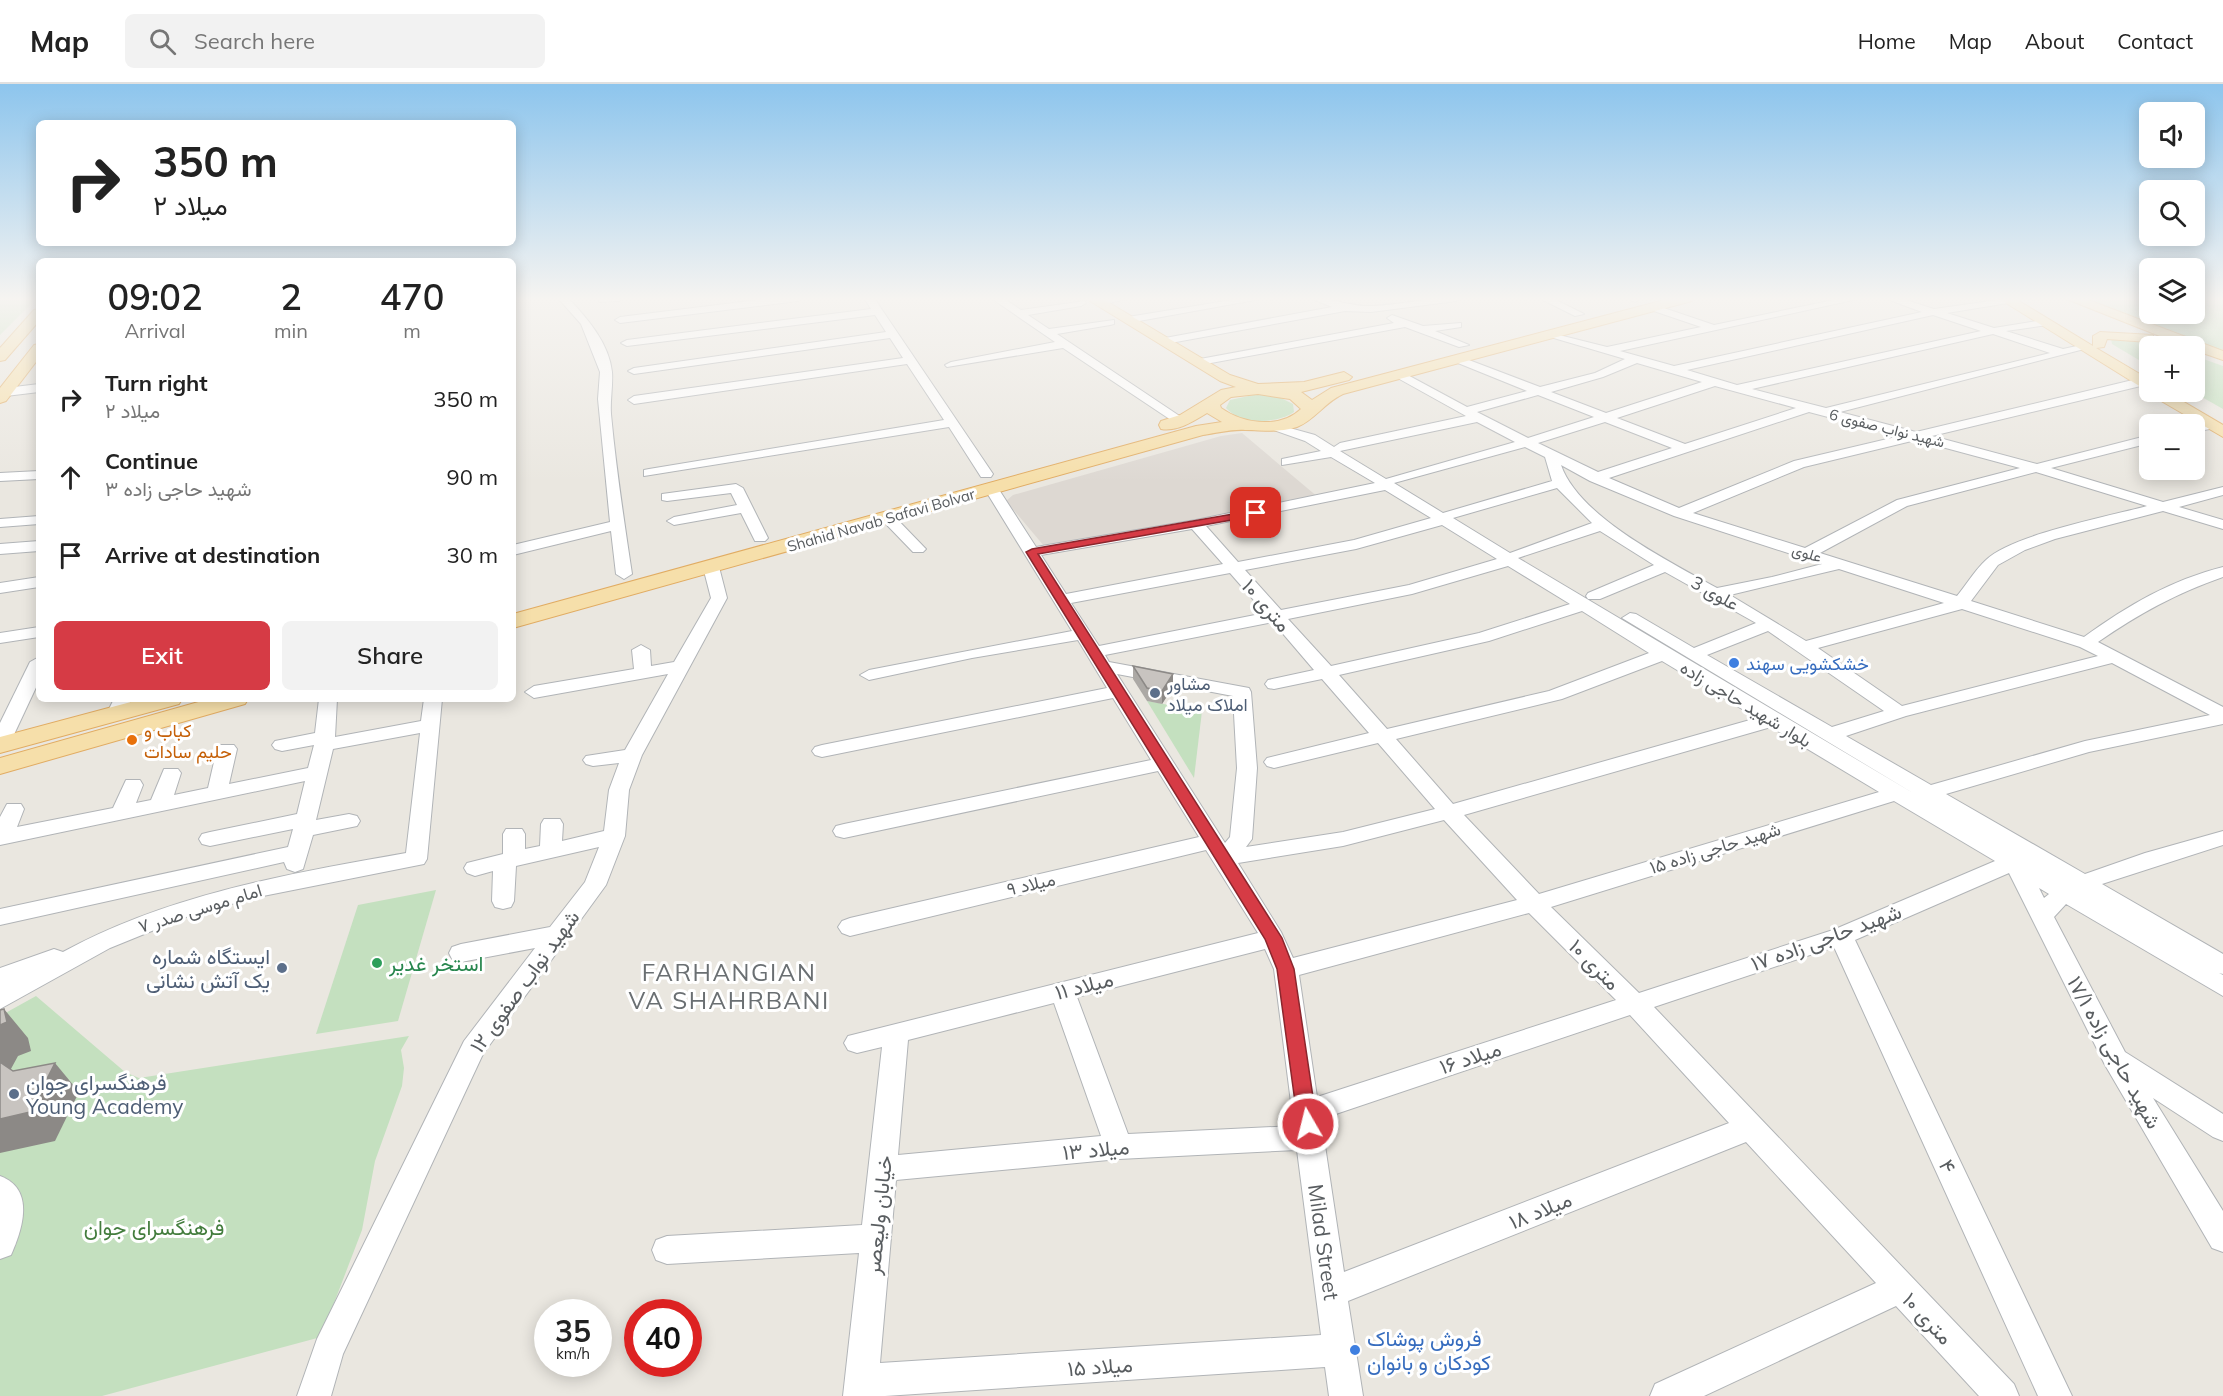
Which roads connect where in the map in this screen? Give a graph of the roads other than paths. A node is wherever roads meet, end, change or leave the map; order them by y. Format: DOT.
graph roads {
  1 [pos="30,359"];
  2 [pos="602,359"];
  3 [pos="716,359"];
  4 [pos="982,359"];
  5 [pos="1089,359"];
  6 [pos="1171,359"];
  7 [pos="1195,359"];
  8 [pos="1215,359"];
  9 [pos="1427,359"];
  10 [pos="1440,359"];
  11 [pos="1474,359"];
  12 [pos="1636,359"];
  13 [pos="1720,359"];
  14 [pos="1869,359"];
  15 [pos="2038,359"];
  16 [pos="2114,359"];
  17 [pos="911,360"];
  18 [pos="1200,362"];
  19 [pos="951,365"];
  20 [pos="1671,370"];
  21 [pos="634,371"];
  22 [pos="1398,374"];
  23 [pos="2139,376"];
  24 [pos="1225,378"];
  25 [pos="1207,381"];
  26 [pos="1715,382"];
  27 [pos="1319,383"];
  28 [pos="2139,383"];
  29 [pos="36,389"];
  30 [pos="1265,389"];
  31 [pos="1738,389"];
  32 [pos="1337,391"];
  33 [pos="1538,392"];
  34 [pos="3,395"];
  35 [pos="634,400"];
  36 [pos="1215,400"];
  37 [pos="2173,402"];
  38 [pos="2190,402"];
  39 [pos="1808,408"];
  40 [pos="1824,412"];
  41 [pos="1308,413"];
  42 [pos="1471,414"];
  43 [pos="1605,418"];
  44 [pos="951,423"];
  45 [pos="1190,423"];
  46 [pos="1259,425"];
  47 [pos="2213,426"];
  48 [pos="1923,437"];
  49 [pos="2139,442"];
  50 [pos="1526,443"];
  51 [pos="1686,449"];
  52 [pos="1337,450"];
  53 [pos="1551,456"];
  54 [pos="1287,462"];
  55 [pos="2034,467"];
  56 [pos="649,473"];
  57 [pos="0,477"];
  58 [pos="35,478"];
  59 [pos="1595,478"];
  60 [pos="989,481"];
  61 [pos="1390,482"];
  62 [pos="1560,483"];
  63 [pos="2223,491"];
  64 [pos="667,497"];
  65 [pos="2159,507"];
  66 [pos="746,508"];
  67 [pos="1679,513"];
  68 [pos="1448,517"];
  69 [pos="888,518"];
  70 [pos="36,520"];
  71 [pos="674,521"];
  72 [pos="0,523"];
  73 [pos="1196,524"];
  74 [pos="618,525"];
  75 [pos="1602,525"];
  76 [pos="2223,525"];
  77 [pos="760,538"];
  78 [pos="36,546"];
  79 [pos="0,549"];
  80 [pos="516,549"];
  81 [pos="918,549"];
  82 [pos="1032,552"];
  83 [pos="1808,553"];
  84 [pos="1514,557"];
  85 [pos="1842,564"];
  86 [pos="1666,566"];
  87 [pos="711,567"];
  88 [pos="1233,568"];
  89 [pos="2223,572"];
  90 [pos="624,574"];
  91 [pos="36,582"];
  92 [pos="0,588"];
  93 [pos="1714,593"];
  94 [pos="1061,600"];
  95 [pos="1589,601"];
  96 [pos="516,603"];
  97 [pos="1960,604"];
  98 [pos="1278,617"];
  99 [pos="516,620"];
  100 [pos="1770,624"];
  101 [pos="36,632"];
  102 [pos="0,638"];
  103 [pos="2086,643"];
  104 [pos="1803,647"];
  105 [pos="641,650"];
  106 [pos="1093,651"];
  107 [pos="1663,654"];
  108 [pos="1692,655"];
  109 [pos="2115,657"];
  110 [pos="679,667"];
  111 [pos="36,668"];
  112 [pos="1325,673"];
  113 [pos="643,674"];
  114 [pos="869,675"];
  115 [pos="1274,684"];
  116 [pos="1119,691"];
  117 [pos="534,692"];
  118 [pos="148,702"];
  119 [pos="225,702"];
  120 [pos="328,702"];
  121 [pos="434,702"];
  122 [pos="119,706"];
  123 [pos="1899,712"];
  124 [pos="2223,716"];
  125 [pos="1773,720"];
  126 [pos="430,725"];
  127 [pos="1828,735"];
  128 [pos="1383,736"];
  129 [pos="324,741"];
  130 [pos="0,744"];
  131 [pos="282,745"];
  132 [pos="226,749"];
  133 [pos="822,751"];
  134 [pos="632,755"];
  135 [pos="594,760"];
  136 [pos="1274,762"];
  137 [pos="1164,763"];
  138 [pos="0,766"];
  139 [pos="318,772"];
  140 [pos="171,773"];
  141 [pos="133,785"];
  142 [pos="217,793"];
  143 [pos="1896,793"];
  144 [pos="1926,793"];
  145 [pos="160,805"];
  146 [pos="14,809"];
  147 [pos="1449,812"];
  148 [pos="122,813"];
  149 [pos="349,820"];
  150 [pos="552,824"];
  151 [pos="844,831"];
  152 [pos="302,834"];
  153 [pos="514,834"];
  154 [pos="614,836"];
  155 [pos="1,838"];
  156 [pos="210,839"];
  157 [pos="2219,843"];
  158 [pos="1218,849"];
  159 [pos="551,850"];
  160 [pos="510,860"];
  161 [pos="2014,862"];
  162 [pos="475,868"];
  163 [pos="290,881"];
  164 [pos="2073,887"];
  165 [pos="503,901"];
  166 [pos="1534,903"];
  167 [pos="2043,915"];
  168 [pos="0,917"];
  169 [pos="850,927"];
  170 [pos="115,935"];
  171 [pos="556,935"];
  172 [pos="1841,936"];
  173 [pos="1273,938"];
  174 [pos="461,953"];
  175 [pos="2223,965"];
  176 [pos="1286,969"];
  177 [pos="0,978"];
  178 [pos="2223,987"];
  179 [pos="1062,991"];
  180 [pos="0,999"];
  181 [pos="1633,1002"];
  182 [pos="896,1035"];
  183 [pos="857,1043"];
  184 [pos="2114,1057"];
  185 [pos="1308,1124"];
  186 [pos="1749,1128"];
  187 [pos="2223,1129"];
  188 [pos="1119,1147"];
  189 [pos="882,1169"];
  190 [pos="0,1190"];
  191 [pos="875,1238"];
  192 [pos="2223,1238"];
  193 [pos="0,1245"];
  194 [pos="667,1250"];
  195 [pos="1900,1288"];
  196 [pos="1332,1292"];
  197 [pos="1339,1350"];
  198 [pos="861,1389"];
  199 [pos="315,1396"];
  200 [pos="1346,1396"];
  201 [pos="1667,1396"];
  202 [pos="2002,1396"];
  203 [pos="2055,1396"];
  1 -- 34 [label="main road"];
  2 -- 74 [label="street"];
  3 -- 21 [label="street"];
  4 -- 19 [label="street"];
  5 -- 45 [label="street"];
  6 -- 25 [label="main road"];
  7 -- 18 [label="main road"];
  8 -- 18 [label="street"];
  9 -- 27 [label="main road, Shahid Navab Safavi Bolvar"];
  10 -- 22 [label="main road"];
  11 -- 33 [label="street"];
  12 -- 20 [label="street, شهید نواب صفوی 6"];
  12 -- 33 [label="street"];
  13 -- 20 [label="street"];
  14 -- 31 [label="street"];
  15 -- 40 [label="street"];
  16 -- 23 [label="main road"];
  17 -- 35 [label="street"];
  17 -- 44 [label="street, Milad Street"];
  18 -- 24 [label="main road"];
  20 -- 26 [label="street, شهید نواب صفوی 6"];
  22 -- 32 [label="main road"];
  22 -- 42 [label="street, علوی"];
  24 -- 25 [label="main road"];
  24 -- 30 [label="main road"];
  25 -- 36 [label="main road"];
  26 -- 31 [label="street, شهید نواب صفوی 6"];
  26 -- 43 [label="street"];
  27 -- 30 [label="main road, Shahid Navab Safavi Bolvar"];
  27 -- 32 [label="main road"];
  28 -- 48 [label="street"];
  29 -- 34 [label="street"];
  30 -- 36 [label="main road, Shahid Navab Safavi Bolvar"];
  30 -- 41 [label="main road"];
  31 -- 39 [label="street, شهید نواب صفوی 6"];
  32 -- 41 [label="main road"];
  33 -- 42 [label="street"];
  33 -- 43 [label="street"];
  36 -- 45 [label="main road, Shahid Navab Safavi Bolvar"];
  36 -- 46 [label="main road"];
  37 -- 47 [label="main road"];
  38 -- 47 [label="main road"];
  39 -- 40 [label="street, شهید نواب صفوی 6"];
  39 -- 51 [label="street"];
  40 -- 48 [label="street, شهید نواب صفوی 6"];
  41 -- 46 [label="main road, Shahid Navab Safavi Bolvar"];
  41 -- 52 [label="street, بلوار شهید حاجی زاده"];
  42 -- 50 [label="street, علوی"];
  42 -- 52 [label="street"];
  43 -- 50 [label="street"];
  43 -- 51 [label="street"];
  44 -- 56 [label="street"];
  44 -- 60 [label="street, Milad Street"];
  45 -- 46 [label="main road, Shahid Navab Safavi Bolvar"];
  45 -- 60 [label="main road, Shahid Navab Safavi Bolvar"];
  46 -- 52 [label="street, بلوار شهید حاجی زاده"];
  48 -- 55 [label="street, شهید نواب صفوی 6"];
  48 -- 67 [label="street"];
  49 -- 55 [label="street"];
  50 -- 53 [label="street, علوی"];
  50 -- 61 [label="street"];
  51 -- 59 [label="street"];
  52 -- 54 [label="street"];
  52 -- 61 [label="street, بلوار شهید حاجی زاده"];
  53 -- 59 [label="street, علوی"];
  53 -- 62 [label="street, علوی 3"];
  55 -- 65 [label="street, شهید نواب صفوی 6"];
  55 -- 83 [label="street"];
  57 -- 58 [label="street"];
  59 -- 67 [label="street, علوی"];
  60 -- 69 [label="main road, Shahid Navab Safavi Bolvar"];
  60 -- 77 [label="main road, Shahid Navab Safavi Bolvar"];
  60 -- 82 [label="street, Milad Street"];
  61 -- 68 [label="street, بلوار شهید حاجی زاده"];
  61 -- 73 [label="street"];
  62 -- 68 [label="street"];
  62 -- 75 [label="street, علوی 3"];
  63 -- 65 [label="street"];
  64 -- 66 [label="street"];
  65 -- 76 [label="street, شهید نواب صفوی 6"];
  65 -- 97 [label="street"];
  66 -- 71 [label="street"];
  66 -- 77 [label="street"];
  67 -- 83 [label="street, علوی"];
  68 -- 84 [label="street, بلوار شهید حاجی زاده"];
  68 -- 88 [label="street"];
  69 -- 81 [label="street"];
  69 -- 87 [label="main road, Shahid Navab Safavi Bolvar"];
  70 -- 72 [label="street"];
  73 -- 82 [label="street"];
  73 -- 88 [label="street, ۱۰ متری"];
  74 -- 80 [label="street"];
  74 -- 90 [label="street"];
  75 -- 84 [label="street"];
  75 -- 86 [label="street, علوی 3"];
  77 -- 90 [label="main road, Shahid Navab Safavi Bolvar"];
  78 -- 79 [label="street"];
  82 -- 94 [label="street, Milad Street"];
  83 -- 85 [label="street, علوی"];
  84 -- 95 [label="street, بلوار شهید حاجی زاده"];
  84 -- 98 [label="street"];
  85 -- 93 [label="street"];
  85 -- 97 [label="street, علوی"];
  86 -- 93 [label="street, علوی 3"];
  86 -- 95 [label="street"];
  87 -- 99 [label="main road, Shahid Navab Safavi Bolvar"];
  87 -- 110 [label="street, شهید نواب صفوی ۱۲"];
  88 -- 94 [label="street"];
  88 -- 98 [label="street, ۱۰ متری"];
  89 -- 103 [label="street"];
  90 -- 96 [label="main road, Shahid Navab Safavi Bolvar"];
  91 -- 92 [label="street"];
  93 -- 100 [label="street, علوی 3"];
  94 -- 106 [label="street, Milad Street"];
  95 -- 107 [label="street, بلوار شهید حاجی زاده"];
  95 -- 108 [label="street, بلوار شهید حاجی زاده"];
  95 -- 112 [label="street"];
  97 -- 103 [label="street, علوی"];
  97 -- 104 [label="street"];
  98 -- 106 [label="street"];
  98 -- 112 [label="street, ۱۰ متری"];
  100 -- 104 [label="street, علوی 3"];
  100 -- 108 [label="street"];
  101 -- 102 [label="street"];
  103 -- 109 [label="street, علوی"];
  104 -- 123 [label="street, علوی 3"];
  105 -- 113 [label="street"];
  106 -- 114 [label="street"];
  106 -- 116 [label="street, Milad Street"];
  106 -- 158 [label="street"];
  107 -- 125 [label="street, بلوار شهید حاجی زاده"];
  107 -- 128 [label="street"];
  108 -- 127 [label="street, بلوار شهید حاجی زاده"];
  109 -- 123 [label="street"];
  109 -- 124 [label="street, علوی"];
  110 -- 113 [label="street"];
  110 -- 134 [label="street, شهید نواب صفوی ۱۲"];
  111 -- 130 [label="street"];
  112 -- 115 [label="street"];
  112 -- 128 [label="street, ۱۰ متری"];
  113 -- 117 [label="street"];
  116 -- 133 [label="street"];
  116 -- 137 [label="street, Milad Street"];
  118 -- 122 [label="main road"];
  119 -- 138 [label="main road"];
  120 -- 129 [label="street"];
  121 -- 126 [label="street"];
  122 -- 130 [label="main road"];
  123 -- 127 [label="street"];
  124 -- 144 [label="street"];
  125 -- 143 [label="street, بلوار شهید حاجی زاده"];
  125 -- 147 [label="street, میلاد ۹"];
  126 -- 129 [label="street"];
  126 -- 163 [label="street, امام موسی صدر ۷"];
  127 -- 144 [label="street, بلوار شهید حاجی زاده"];
  128 -- 136 [label="street"];
  128 -- 147 [label="street, ۱۰ متری"];
  129 -- 131 [label="street"];
  129 -- 139 [label="street"];
  132 -- 142 [label="street"];
  134 -- 135 [label="street"];
  134 -- 154 [label="street, شهید نواب صفوی ۱۲"];
  137 -- 151 [label="street"];
  137 -- 158 [label="street, Milad Street"];
  139 -- 142 [label="street"];
  139 -- 152 [label="street"];
  140 -- 145 [label="street"];
  141 -- 148 [label="street"];
  142 -- 145 [label="street"];
  143 -- 161 [label="street, بلوار شهید حاجی زاده"];
  143 -- 166 [label="street, شهید حاجی زاده ۱۵"];
  144 -- 164 [label="street, بلوار شهید حاجی زاده"];
  145 -- 148 [label="street"];
  146 -- 155 [label="street"];
  147 -- 158 [label="street, میلاد ۹"];
  147 -- 166 [label="street, ۱۰ متری"];
  148 -- 155 [label="street"];
  149 -- 152 [label="street"];
  150 -- 159 [label="street"];
  152 -- 156 [label="street"];
  152 -- 163 [label="street"];
  152 -- 168 [label="street"];
  153 -- 160 [label="street"];
  154 -- 159 [label="street"];
  154 -- 171 [label="street, شهید نواب صفوی ۱۲"];
  157 -- 164 [label="street"];
  158 -- 169 [label="street, میلاد ۹"];
  158 -- 173 [label="street, Milad Street"];
  159 -- 160 [label="street"];
  160 -- 162 [label="street"];
  160 -- 165 [label="street"];
  161 -- 164 [label="street, بلوار شهید حاجی زاده"];
  161 -- 167 [label="street, شهید حاجی زاده ۱۷/۱"];
  161 -- 172 [label="street, شهید حاجی زاده ۱۷"];
  163 -- 170 [label="street, امام موسی صدر ۷"];
  164 -- 167 [label="street"];
  164 -- 175 [label="street, بلوار شهید حاجی زاده"];
  164 -- 178 [label="street, بلوار شهید حاجی زاده"];
  166 -- 176 [label="street, شهید حاجی زاده ۱۵"];
  166 -- 181 [label="street, ۱۰ متری"];
  167 -- 184 [label="street, شهید حاجی زاده ۱۷/۱"];
  170 -- 177 [label="street"];
  170 -- 180 [label="street, امام موسی صدر ۷"];
  171 -- 174 [label="street"];
  171 -- 199 [label="street, شهید نواب صفوی ۱۲"];
  172 -- 181 [label="street, شهید حاجی زاده ۱۷"];
  172 -- 203 [label="street, ۴"];
  173 -- 176 [label="street, Milad Street"];
  173 -- 179 [label="street, میلاد ۱۱"];
  176 -- 185 [label="street, Milad Street"];
  179 -- 182 [label="street, میلاد ۱۱"];
  179 -- 188 [label="street"];
  181 -- 185 [label="street, میلاد ۱۶"];
  181 -- 186 [label="street, ۱۰ متری"];
  182 -- 183 [label="street, میلاد ۱۱"];
  182 -- 189 [label="street, خیابان ولیعصر"];
  184 -- 187 [label="street"];
  184 -- 192 [label="street, شهید حاجی زاده ۱۷/۱"];
  185 -- 188 [label="street, میلاد ۱۳"];
  185 -- 196 [label="street, Milad Street"];
  186 -- 195 [label="street, ۱۰ متری"];
  186 -- 196 [label="street, میلاد ۱۸"];
  188 -- 189 [label="street, میلاد ۱۳"];
  189 -- 191 [label="street, خیابان ولیعصر"];
  190 -- 193 [label="street"];
  191 -- 194 [label="street"];
  191 -- 198 [label="street, خیابان ولیعصر"];
  195 -- 201 [label="street"];
  195 -- 202 [label="street, ۱۰ متری"];
  196 -- 197 [label="street, Milad Street"];
  197 -- 198 [label="street, میلاد ۱۵"];
  197 -- 200 [label="street, Milad Street"];
}
